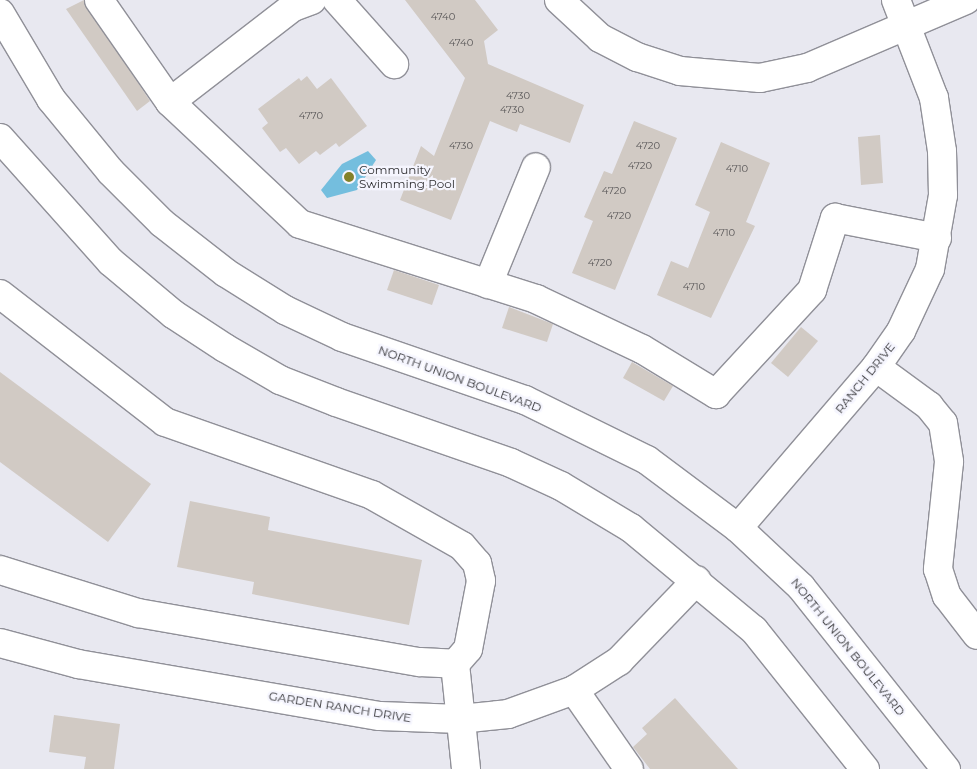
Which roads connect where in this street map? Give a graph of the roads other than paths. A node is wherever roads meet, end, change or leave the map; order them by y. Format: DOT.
graph roads {
  1 [pos="99,0"];
  2 [pos="312,0"];
  3 [pos="337,0"];
  4 [pos="559,0"];
  5 [pos="896,0"];
  6 [pos="966,0"];
  7 [pos="0,13"];
  8 [pos="908,25"];
  9 [pos="394,64"];
  10 [pos="170,102"];
  11 [pos="0,138"];
  12 [pos="536,167"];
  13 [pos="937,238"];
  14 [pos="488,284"];
  15 [pos="0,294"];
  16 [pos="876,367"];
  17 [pos="738,528"];
  18 [pos="0,570"];
  19 [pos="697,580"];
  20 [pos="977,635"];
  21 [pos="0,643"];
  22 [pos="455,664"];
  23 [pos="574,690"];
  24 [pos="460,719"];
  25 [pos="466,769"];
  26 [pos="629,769"];
  27 [pos="865,769"];
  28 [pos="946,769"];
  1 -- 10 [label="street"];
  2 -- 10 [label="street"];
  3 -- 9 [label="street"];
  4 -- 8 [label="street"];
  5 -- 8 [label="street, RANCH DRIVE"];
  6 -- 8 [label="street"];
  7 -- 17 [label="street, NORTH UNION BOULEVARD"];
  8 -- 13 [label="street, RANCH DRIVE"];
  10 -- 14 [label="street"];
  11 -- 19 [label="street"];
  12 -- 14 [label="street"];
  13 -- 14 [label="street"];
  13 -- 16 [label="street, RANCH DRIVE"];
  15 -- 22 [label="street"];
  16 -- 17 [label="street, RANCH DRIVE"];
  16 -- 20 [label="street"];
  17 -- 28 [label="street, NORTH UNION BOULEVARD"];
  18 -- 22 [label="street"];
  19 -- 23 [label="street, GARDEN RANCH DRIVE"];
  19 -- 27 [label="street"];
  21 -- 24 [label="street, GARDEN RANCH DRIVE"];
  22 -- 24 [label="street"];
  23 -- 24 [label="street, GARDEN RANCH DRIVE"];
  23 -- 26 [label="street"];
  24 -- 25 [label="street"];
}
